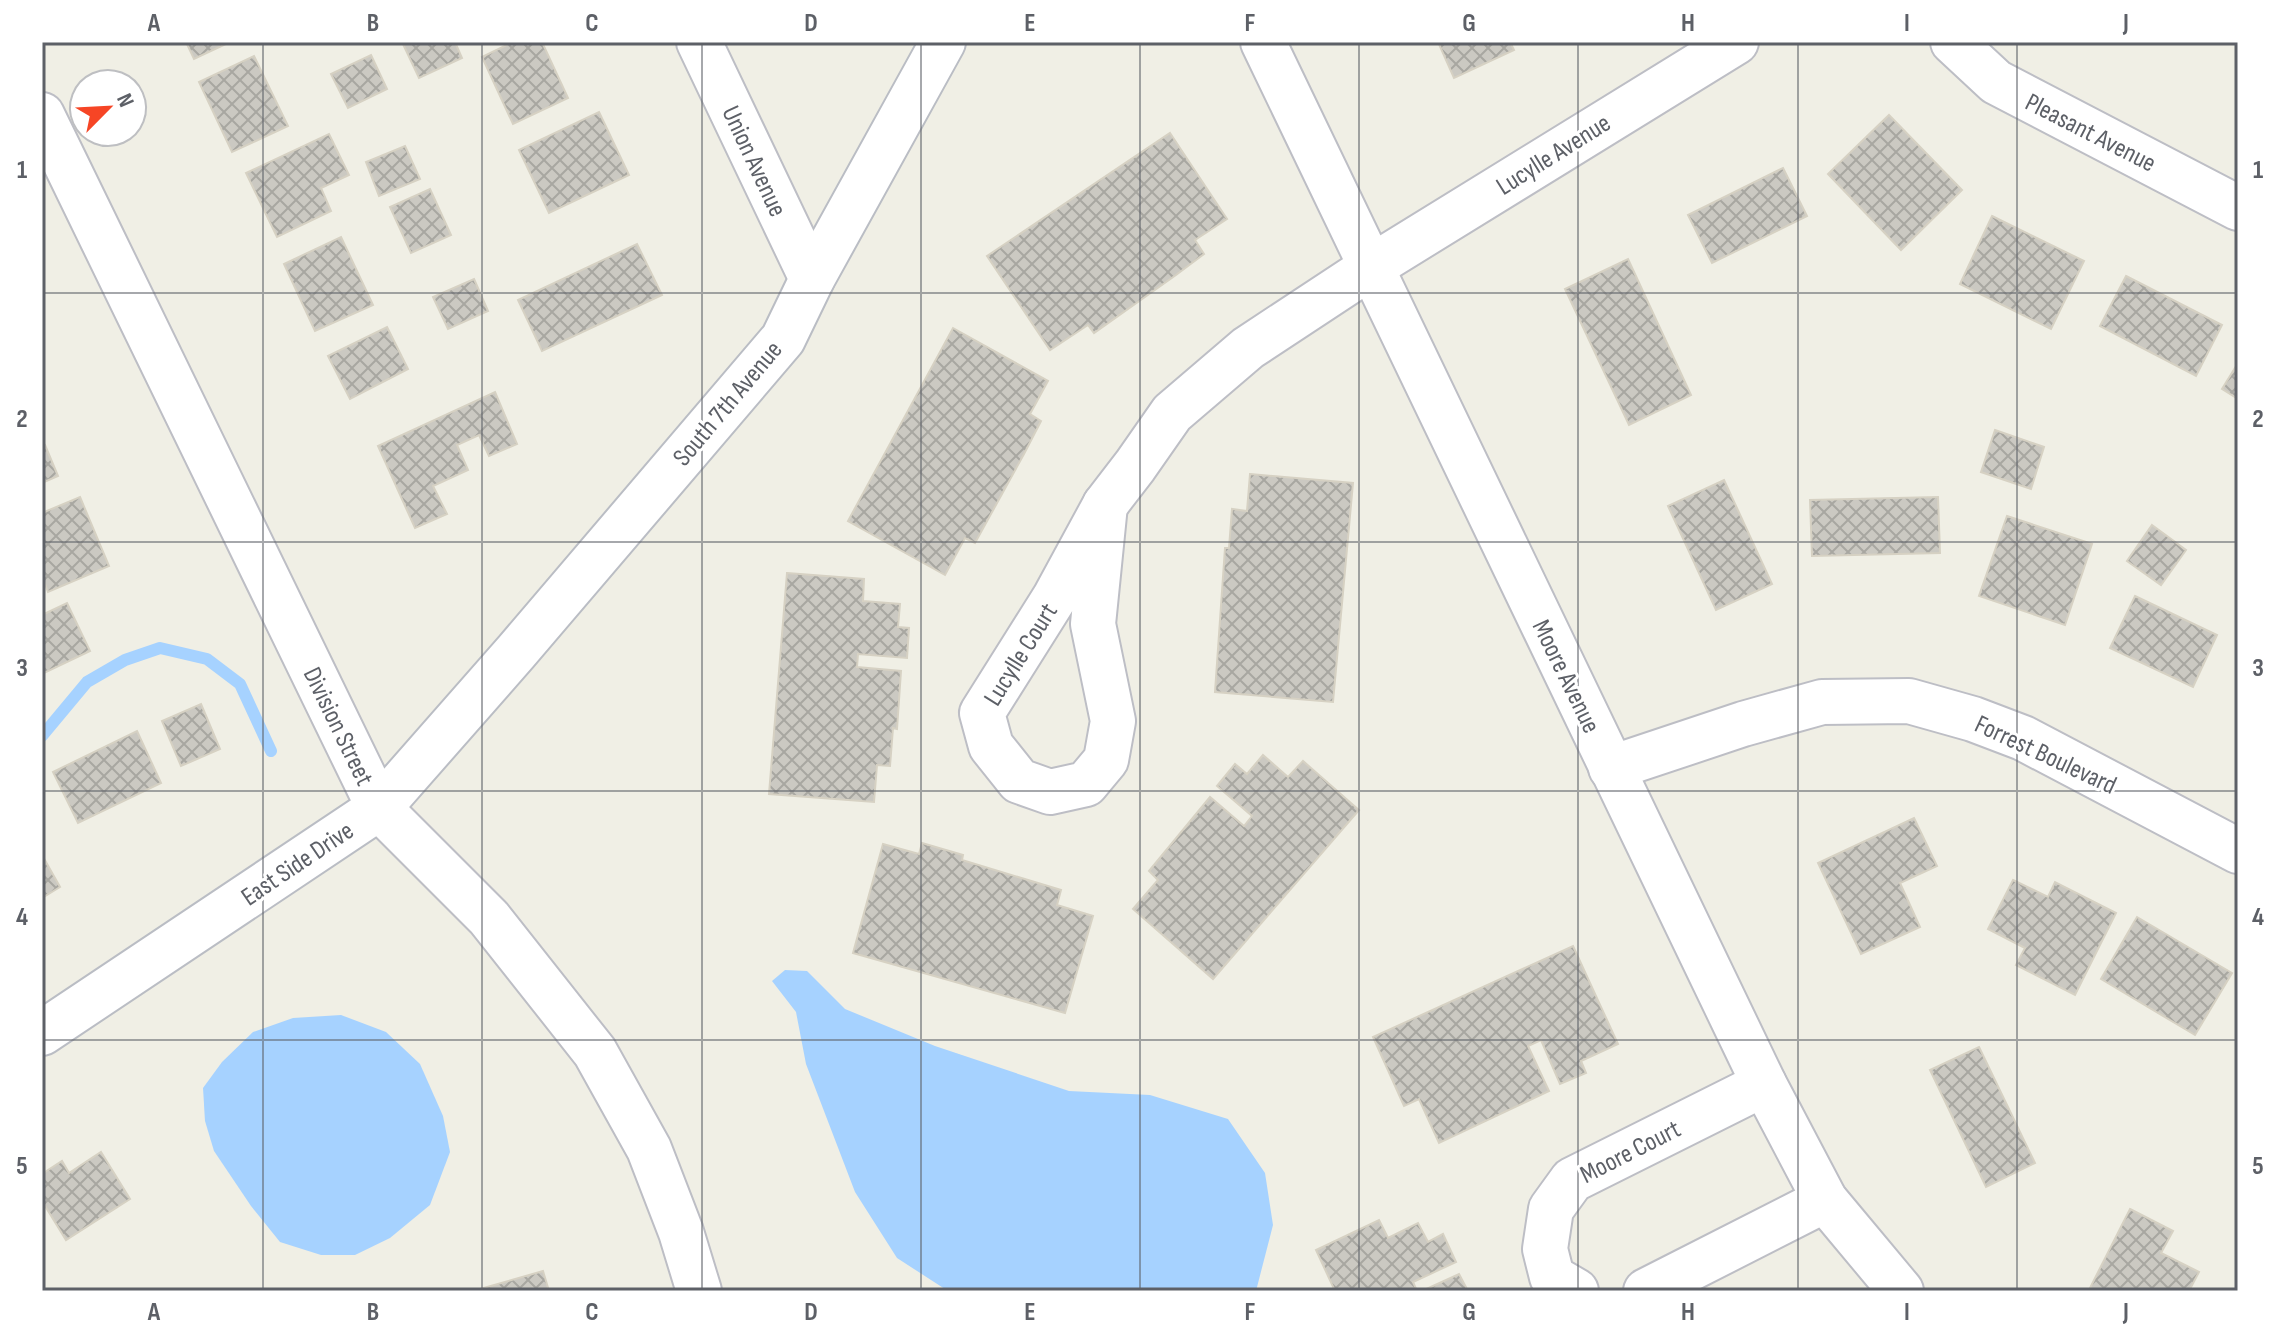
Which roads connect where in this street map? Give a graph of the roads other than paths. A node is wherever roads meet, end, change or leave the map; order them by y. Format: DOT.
graph roads {
  1 [pos="699,42"];
  2 [pos="943,42"];
  3 [pos="1263,42"];
  4 [pos="1736,42"];
  5 [pos="1953,42"];
  6 [pos="42,115"];
  7 [pos="2238,208"];
  8 [pos="1371,267"];
  9 [pos="812,279"];
  10 [pos="1105,505"];
  11 [pos="516,652"];
  12 [pos="1611,768"];
  13 [pos="379,808"];
  14 [pos="2238,851"];
  15 [pos="42,1033"];
  16 [pos="1764,1084"];
  17 [pos="1825,1200"];
  18 [pos="699,1291"];
  19 [pos="1576,1291"];
  20 [pos="1646,1291"];
  21 [pos="1901,1291"];
  1 -- 9 [label="street, Union Avenue"];
  2 -- 9 [label="street, South 7th Avenue"];
  3 -- 8 [label="street, Moore Avenue"];
  4 -- 8 [label="street, Lucylle Avenue"];
  5 -- 7 [label="street, Pleasant Avenue"];
  6 -- 13 [label="street, Division Street"];
  8 -- 10 [label="street, Lucylle Court"];
  8 -- 12 [label="street, Moore Avenue"];
  9 -- 11 [label="street, South 7th Avenue"];
  10 -- 10 [label="street, Lucylle Court"];
  11 -- 13 [label="street, East Side Drive"];
  12 -- 14 [label="street, Forrest Boulevard"];
  12 -- 16 [label="street, Moore Avenue"];
  13 -- 15 [label="street, East Side Drive"];
  13 -- 18 [label="street, Division Street"];
  16 -- 17 [label="street, Moore Avenue"];
  16 -- 19 [label="street, Moore Court"];
  17 -- 20 [label="street"];
  17 -- 21 [label="street, Moore Avenue"];
}
